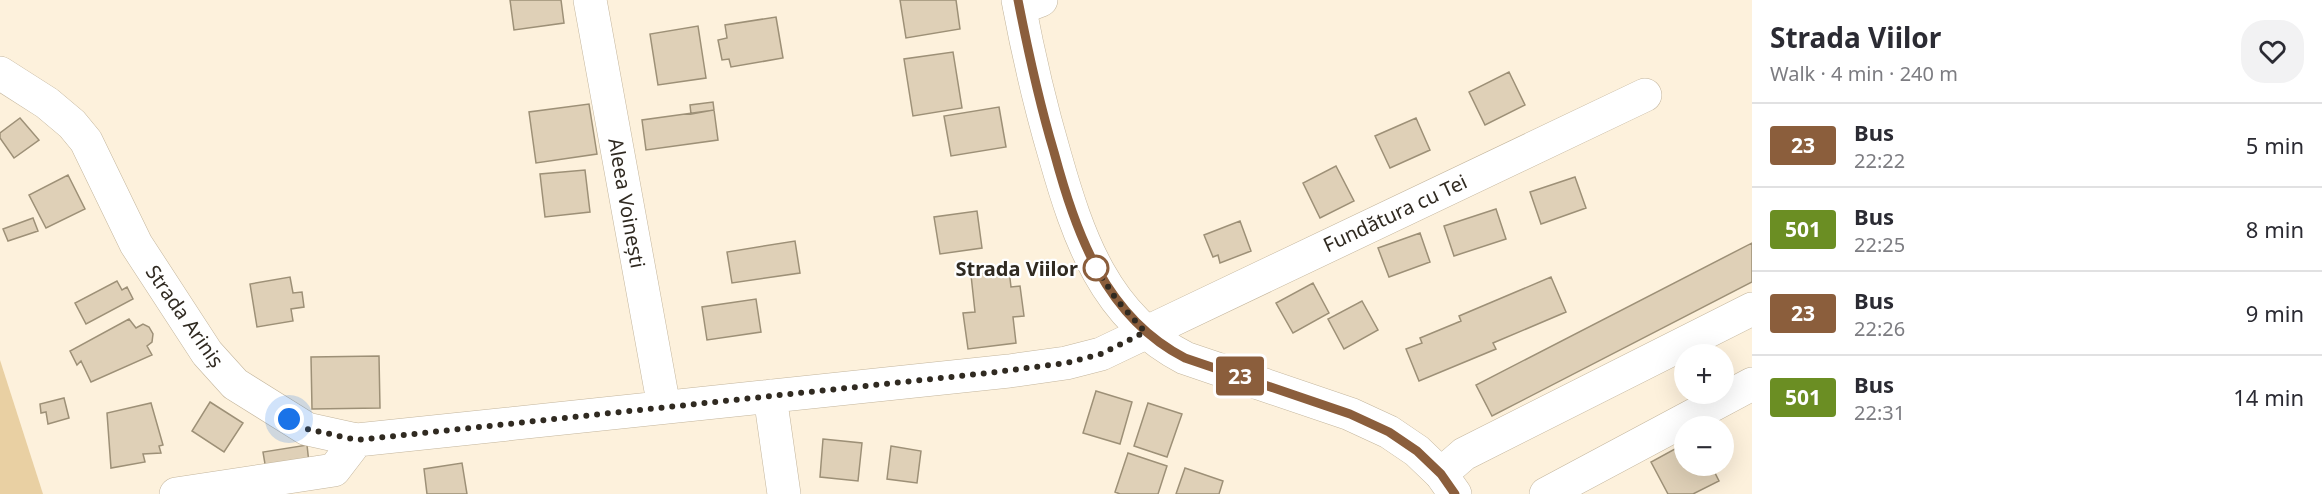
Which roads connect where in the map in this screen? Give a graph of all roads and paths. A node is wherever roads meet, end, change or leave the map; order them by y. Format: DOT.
graph roads {
  1 [pos="590,0"];
  2 [pos="1026,3"];
  3 [pos="0,73"];
  4 [pos="1645,95"];
  5 [pos="1752,309"];
  6 [pos="1145,332"];
  7 [pos="1752,384"];
  8 [pos="770,396"];
  9 [pos="664,407"];
  10 [pos="357,440"];
  11 [pos="1448,484"];
  12 [pos="176,494"];
  13 [pos="784,494"];
  14 [pos="1546,494"];
  1 -- 9 [label="street, Aleea Voinești"];
  2 -- 6 [label="street"];
  3 -- 10 [label="street, Strada Ariniș"];
  4 -- 6 [label="street, Fundătura cu Tei"];
  5 -- 11 [label="street"];
  6 -- 8 [label="street, Fundătura cu Tei"];
  6 -- 11 [label="street"];
  7 -- 14 [label="street"];
  8 -- 9 [label="street, Strada Ariniș"];
  8 -- 13 [label="street"];
  9 -- 10 [label="street, Strada Ariniș"];
  10 -- 12 [label="street"];
}
